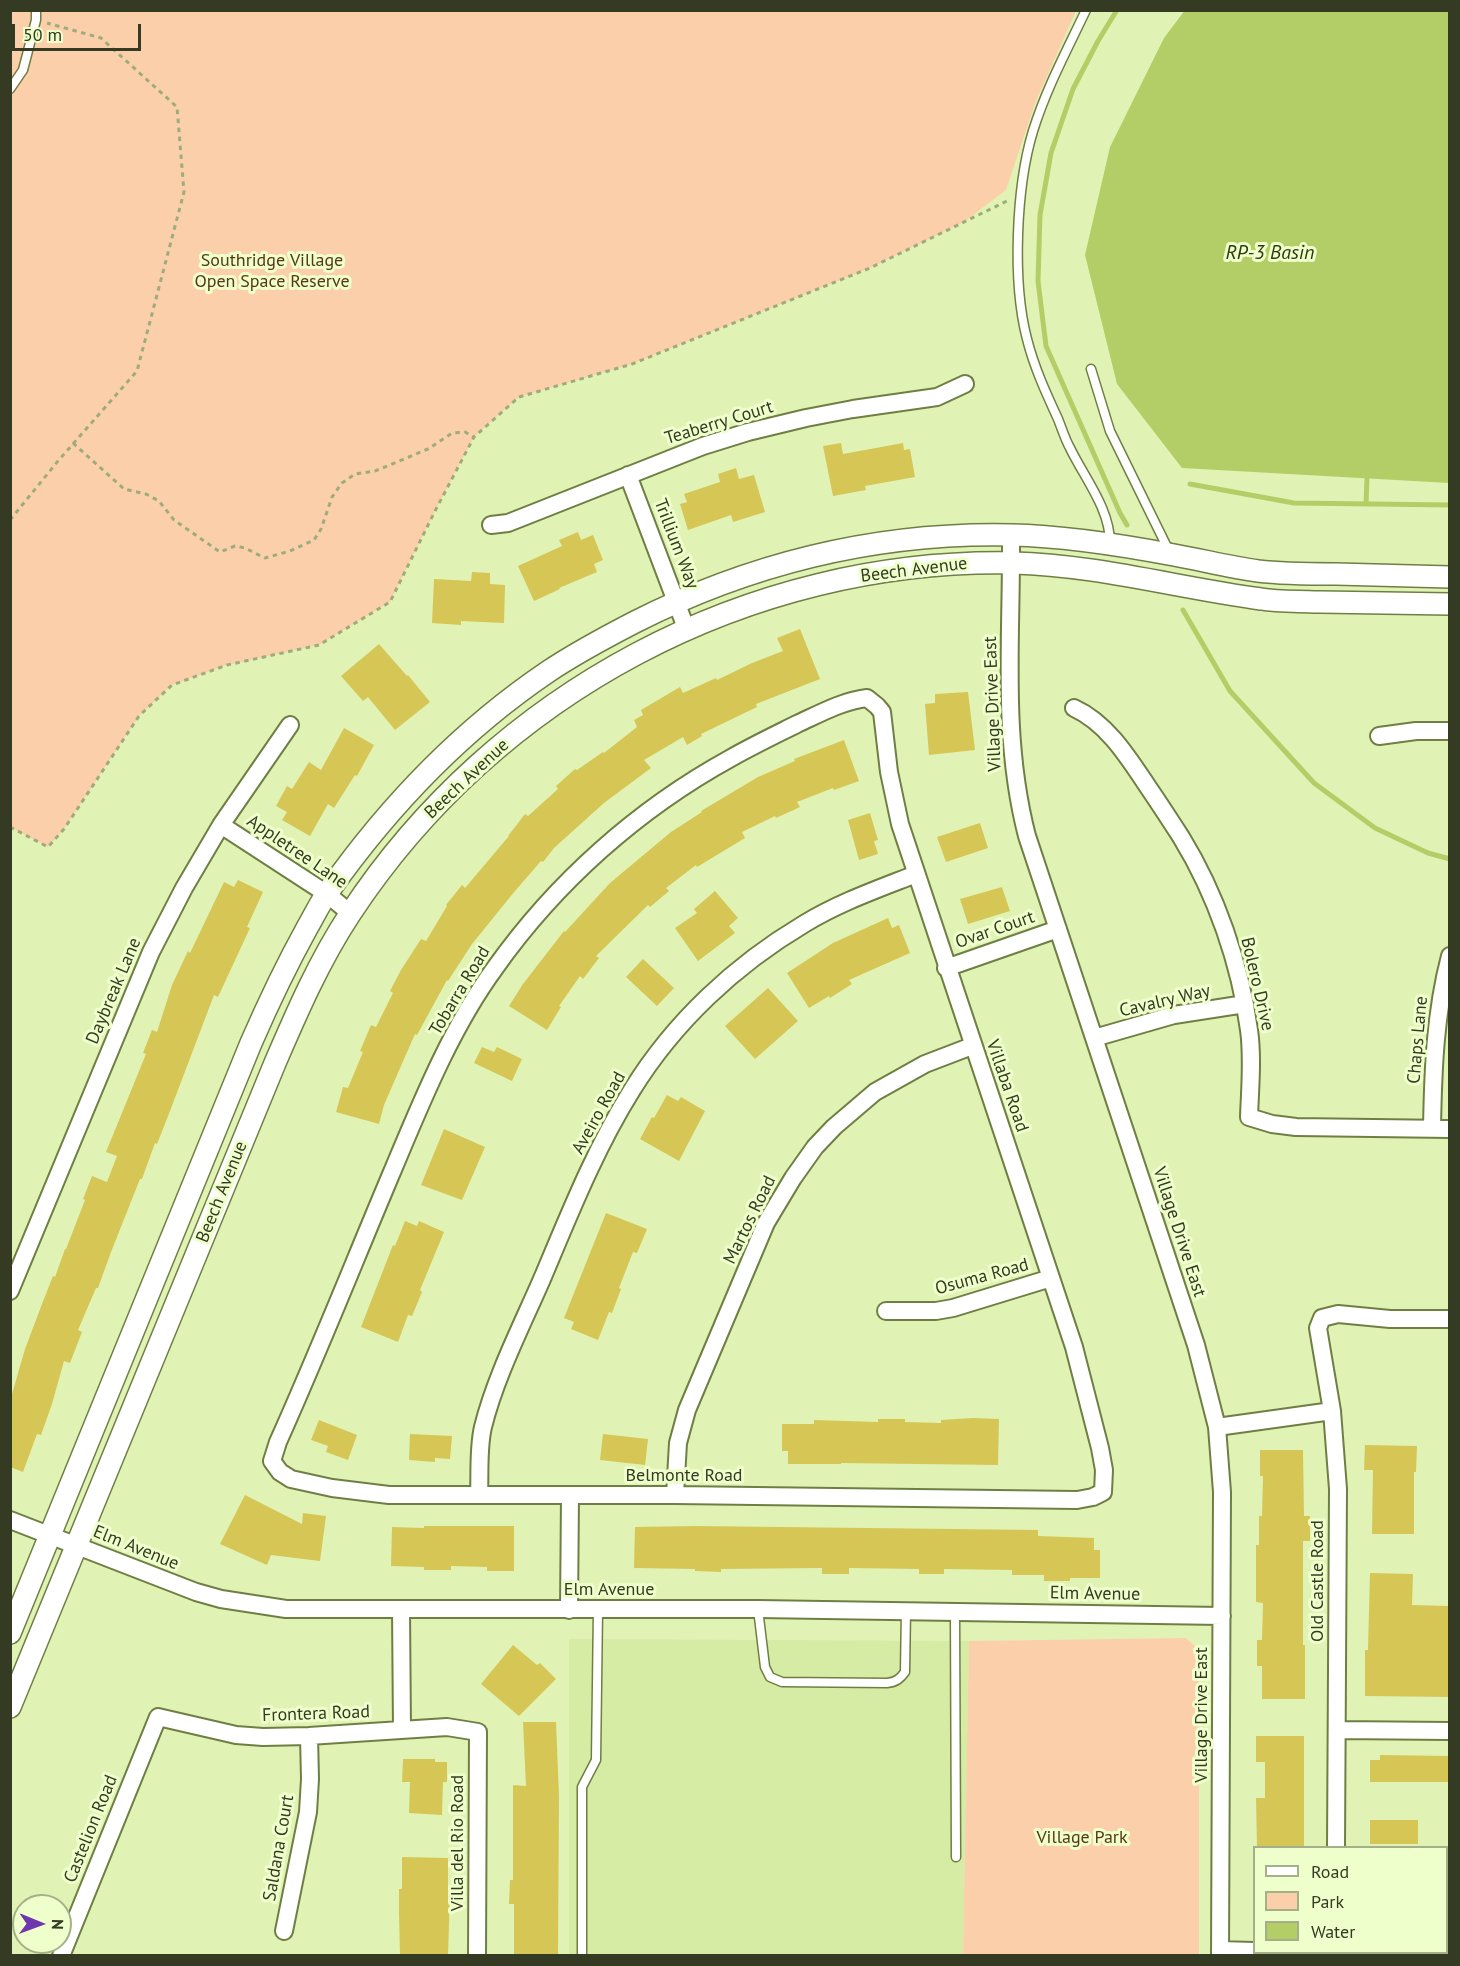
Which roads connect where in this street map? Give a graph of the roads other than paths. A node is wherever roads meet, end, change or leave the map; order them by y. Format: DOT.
graph roads {
  1 [pos="1086,10"];
  2 [pos="36,15"];
  3 [pos="10,89"];
  4 [pos="1091,369"];
  5 [pos="965,384"];
  6 [pos="628,475"];
  7 [pos="491,525"];
  8 [pos="1011,535"];
  9 [pos="1110,544"];
  10 [pos="1170,554"];
  11 [pos="1011,563"];
  12 [pos="1449,577"];
  13 [pos="677,601"];
  14 [pos="1449,604"];
  15 [pos="686,628"];
  16 [pos="867,698"];
  17 [pos="1074,708"];
  18 [pos="290,725"];
  19 [pos="1449,731"];
  20 [pos="1379,736"];
  21 [pos="221,825"];
  22 [pos="916,874"];
  23 [pos="327,894"];
  24 [pos="350,913"];
  25 [pos="1058,929"];
  26 [pos="1449,956"];
  27 [pos="946,968"];
  28 [pos="1245,1005"];
  29 [pos="1094,1038"];
  30 [pos="972,1046"];
  31 [pos="1441,1129"];
  32 [pos="16,1264"];
  33 [pos="1051,1278"];
  34 [pos="10,1291"];
  35 [pos="886,1311"];
  36 [pos="1449,1319"];
  37 [pos="1332,1411"];
  38 [pos="1217,1426"];
  39 [pos="272,1461"];
  40 [pos="1103,1492"];
  41 [pos="479,1495"];
  42 [pos="570,1496"];
  43 [pos="675,1496"];
  44 [pos="10,1520"];
  45 [pos="51,1536"];
  46 [pos="78,1545"];
  47 [pos="401,1609"];
  48 [pos="758,1609"];
  49 [pos="569,1610"];
  50 [pos="598,1610"];
  51 [pos="906,1610"];
  52 [pos="956,1612"];
  53 [pos="1222,1616"];
  54 [pos="10,1633"];
  55 [pos="10,1707"];
  56 [pos="158,1717"];
  57 [pos="402,1730"];
  58 [pos="1337,1730"];
  59 [pos="478,1731"];
  60 [pos="1449,1731"];
  61 [pos="309,1736"];
  62 [pos="1336,1846"];
  63 [pos="956,1857"];
  64 [pos="284,1931"];
  65 [pos="1253,1951"];
  66 [pos="1220,1953"];
  67 [pos="61,1956"];
  68 [pos="477,1956"];
  69 [pos="582,1956"];
  1 -- 9 [label="lane"];
  2 -- 3 [label="lane"];
  4 -- 10 [label="lane"];
  5 -- 6 [label="street, Teaberry Court"];
  6 -- 7 [label="street, Teaberry Court"];
  6 -- 13 [label="street, Trillium Way"];
  8 -- 9 [label="street, Beech Avenue"];
  8 -- 11 [label="street, Village Drive East"];
  8 -- 13 [label="street, Beech Avenue"];
  9 -- 10 [label="street, Beech Avenue"];
  10 -- 12 [label="street, Beech Avenue"];
  11 -- 14 [label="street, Beech Avenue"];
  11 -- 15 [label="street, Beech Avenue"];
  11 -- 25 [label="street, Village Drive East"];
  13 -- 15 [label="street, Trillium Way"];
  13 -- 23 [label="street, Beech Avenue"];
  15 -- 24 [label="street, Beech Avenue"];
  16 -- 22 [label="street, Villaba Road"];
  16 -- 39 [label="street, Tobarra Road"];
  17 -- 28 [label="street, Bolero Drive"];
  18 -- 21 [label="street, Daybreak Lane"];
  19 -- 20 [label="street"];
  21 -- 23 [label="street, Appletree Lane"];
  21 -- 32 [label="street, Daybreak Lane"];
  22 -- 27 [label="street, Villaba Road"];
  22 -- 41 [label="street, Aveiro Road"];
  23 -- 24 [label="street, Appletree Lane"];
  23 -- 45 [label="street, Beech Avenue"];
  24 -- 46 [label="street, Beech Avenue"];
  25 -- 27 [label="street, Ovar Court"];
  25 -- 29 [label="street, Village Drive East"];
  26 -- 31 [label="street, Chaps Lane"];
  27 -- 30 [label="street, Villaba Road"];
  28 -- 29 [label="street, Cavalry Way"];
  28 -- 31 [label="street, Bolero Drive"];
  29 -- 38 [label="street, Village Drive East"];
  30 -- 33 [label="street, Villaba Road"];
  30 -- 43 [label="street, Martos Road"];
  32 -- 34 [label="street, Daybreak Lane"];
  33 -- 35 [label="street, Osuma Road"];
  33 -- 40 [label="street, Villaba Road"];
  36 -- 37 [label="street, Old Castle Road"];
  37 -- 38 [label="street"];
  37 -- 58 [label="street, Old Castle Road"];
  38 -- 53 [label="street, Village Drive East"];
  39 -- 41 [label="street, Belmonte Road"];
  40 -- 43 [label="street, Belmonte Road"];
  41 -- 42 [label="street, Belmonte Road"];
  42 -- 43 [label="street, Belmonte Road"];
  42 -- 49 [label="street"];
  44 -- 45 [label="street, Elm Avenue"];
  45 -- 46 [label="street, Elm Avenue"];
  45 -- 54 [label="street, Beech Avenue"];
  46 -- 47 [label="street, Elm Avenue"];
  46 -- 55 [label="street, Beech Avenue"];
  47 -- 49 [label="street, Elm Avenue"];
  47 -- 57 [label="street"];
  48 -- 50 [label="street, Elm Avenue"];
  48 -- 51 [label="street, Elm Avenue"];
  48 -- 51 [label="lane"];
  49 -- 50 [label="street, Elm Avenue"];
  50 -- 69 [label="lane"];
  51 -- 52 [label="street, Elm Avenue"];
  52 -- 53 [label="street, Elm Avenue"];
  52 -- 63 [label="lane"];
  53 -- 66 [label="street, Village Drive East"];
  56 -- 61 [label="street, Frontera Road"];
  56 -- 67 [label="street, Castelion Road"];
  57 -- 59 [label="street, Frontera Road"];
  57 -- 61 [label="street, Frontera Road"];
  58 -- 60 [label="street"];
  58 -- 62 [label="street, Old Castle Road"];
  59 -- 68 [label="street, Villa del Rio Road"];
  61 -- 64 [label="street, Saldana Court"];
  65 -- 66 [label="street"];
}
